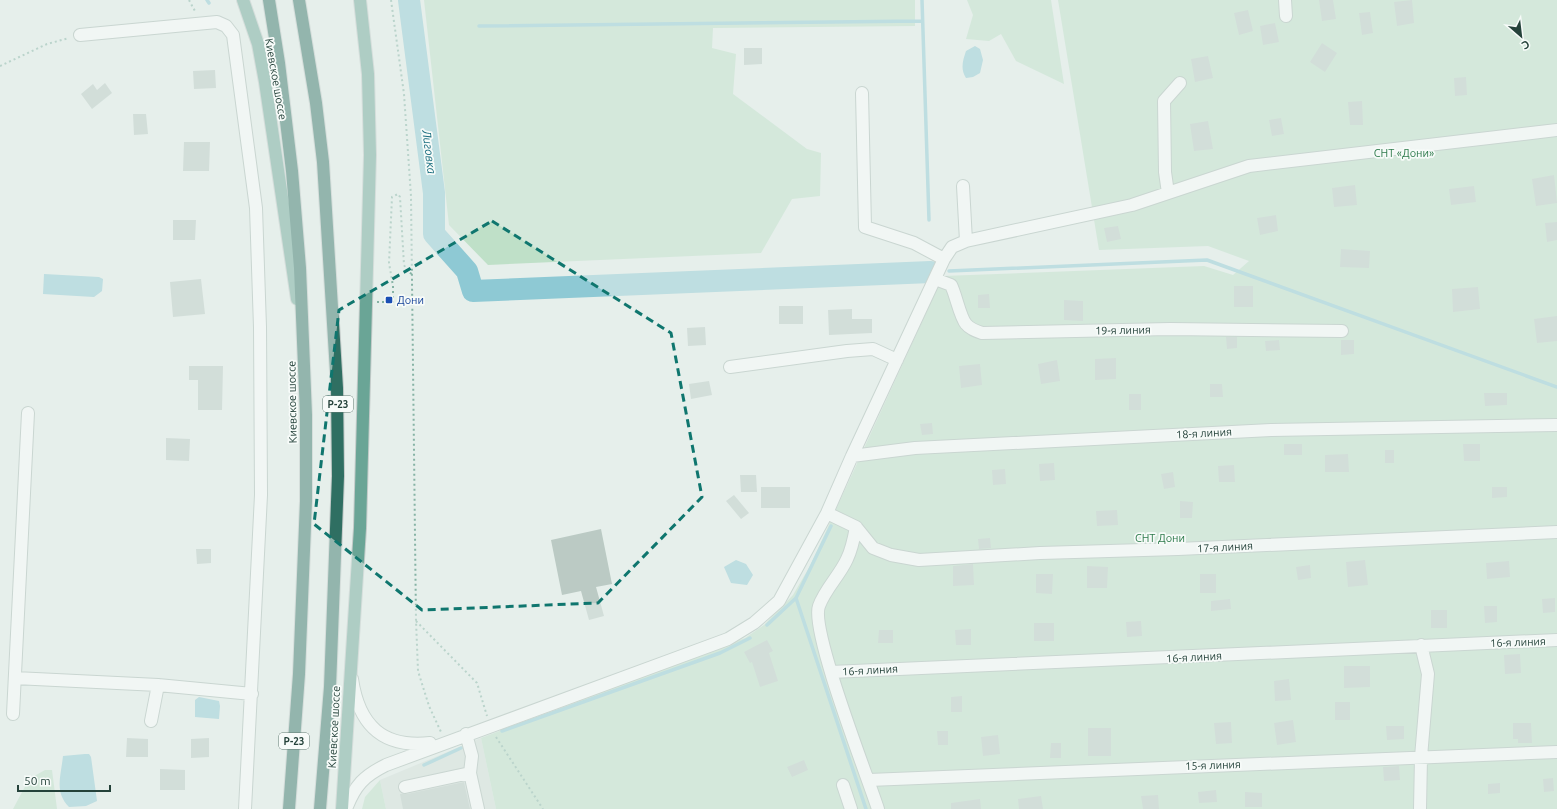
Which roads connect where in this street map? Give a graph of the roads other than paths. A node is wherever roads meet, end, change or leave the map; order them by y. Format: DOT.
graph roads {
  1 [pos="243,0"];
  2 [pos="269,0"];
  3 [pos="300,0"];
  4 [pos="360,0"];
  5 [pos="1285,0"];
  6 [pos="1286,16"];
  7 [pos="80,35"];
  8 [pos="1180,83"];
  9 [pos="862,93"];
  10 [pos="1557,130"];
  11 [pos="963,186"];
  12 [pos="1168,193"];
  13 [pos="966,241"];
  14 [pos="944,259"];
  15 [pos="935,279"];
  16 [pos="1342,331"];
  17 [pos="304,341"];
  18 [pos="897,360"];
  19 [pos="730,367"];
  20 [pos="28,413"];
  21 [pos="1557,425"];
  22 [pos="852,456"];
  23 [pos="827,513"];
  24 [pos="856,527"];
  25 [pos="1557,532"];
  26 [pos="1557,640"];
  27 [pos="1421,645"];
  28 [pos="351,670"];
  29 [pos="831,672"];
  30 [pos="15,678"];
  31 [pos="158,686"];
  32 [pos="252,694"];
  33 [pos="13,714"];
  34 [pos="151,721"];
  35 [pos="466,734"];
  36 [pos="446,742"];
  37 [pos="1557,752"];
  38 [pos="1421,757"];
  39 [pos="470,773"];
  40 [pos="869,780"];
  41 [pos="843,785"];
  42 [pos="405,786"];
  43 [pos="245,809"];
  44 [pos="289,809"];
  45 [pos="320,809"];
  46 [pos="342,809"];
  47 [pos="346,809"];
  48 [pos="478,809"];
  49 [pos="851,809"];
  50 [pos="878,809"];
  51 [pos="1420,809"];
  1 -- 17 [label="main road, Киевское шоссе / Р-23"];
  2 -- 17 [label="highway, Р-23"];
  3 -- 45 [label="highway, Р-23"];
  4 -- 28 [label="main road, Киевское шоссе / Р-23"];
  5 -- 6 [label="street"];
  7 -- 32 [label="street"];
  8 -- 12 [label="street"];
  9 -- 14 [label="street"];
  10 -- 12 [label="street"];
  11 -- 13 [label="street"];
  12 -- 13 [label="street"];
  13 -- 14 [label="street"];
  14 -- 15 [label="street"];
  15 -- 16 [label="street, 19-я линия"];
  15 -- 18 [label="street"];
  17 -- 44 [label="highway, Киевское шоссе / Р-23"];
  18 -- 19 [label="street"];
  18 -- 22 [label="street"];
  20 -- 30 [label="street"];
  21 -- 22 [label="street, 18-я линия"];
  22 -- 23 [label="street"];
  23 -- 24 [label="street"];
  23 -- 35 [label="street"];
  24 -- 25 [label="street, 17-я линия"];
  24 -- 29 [label="street"];
  26 -- 27 [label="street, 16-я линия"];
  27 -- 29 [label="street, 16-я линия"];
  27 -- 38 [label="street"];
  28 -- 36 [label="street"];
  28 -- 46 [label="main road, Киевское шоссе / Р-23"];
  29 -- 40 [label="street"];
  30 -- 31 [label="street"];
  30 -- 33 [label="street"];
  31 -- 32 [label="street"];
  31 -- 34 [label="street"];
  32 -- 43 [label="street"];
  35 -- 36 [label="street"];
  35 -- 39 [label="street"];
  36 -- 47 [label="street"];
  37 -- 38 [label="street, 15-я линия"];
  38 -- 40 [label="street, 15-я линия"];
  38 -- 51 [label="street"];
  39 -- 42 [label="street"];
  39 -- 48 [label="street"];
  40 -- 50 [label="street"];
  41 -- 49 [label="street"];
}
